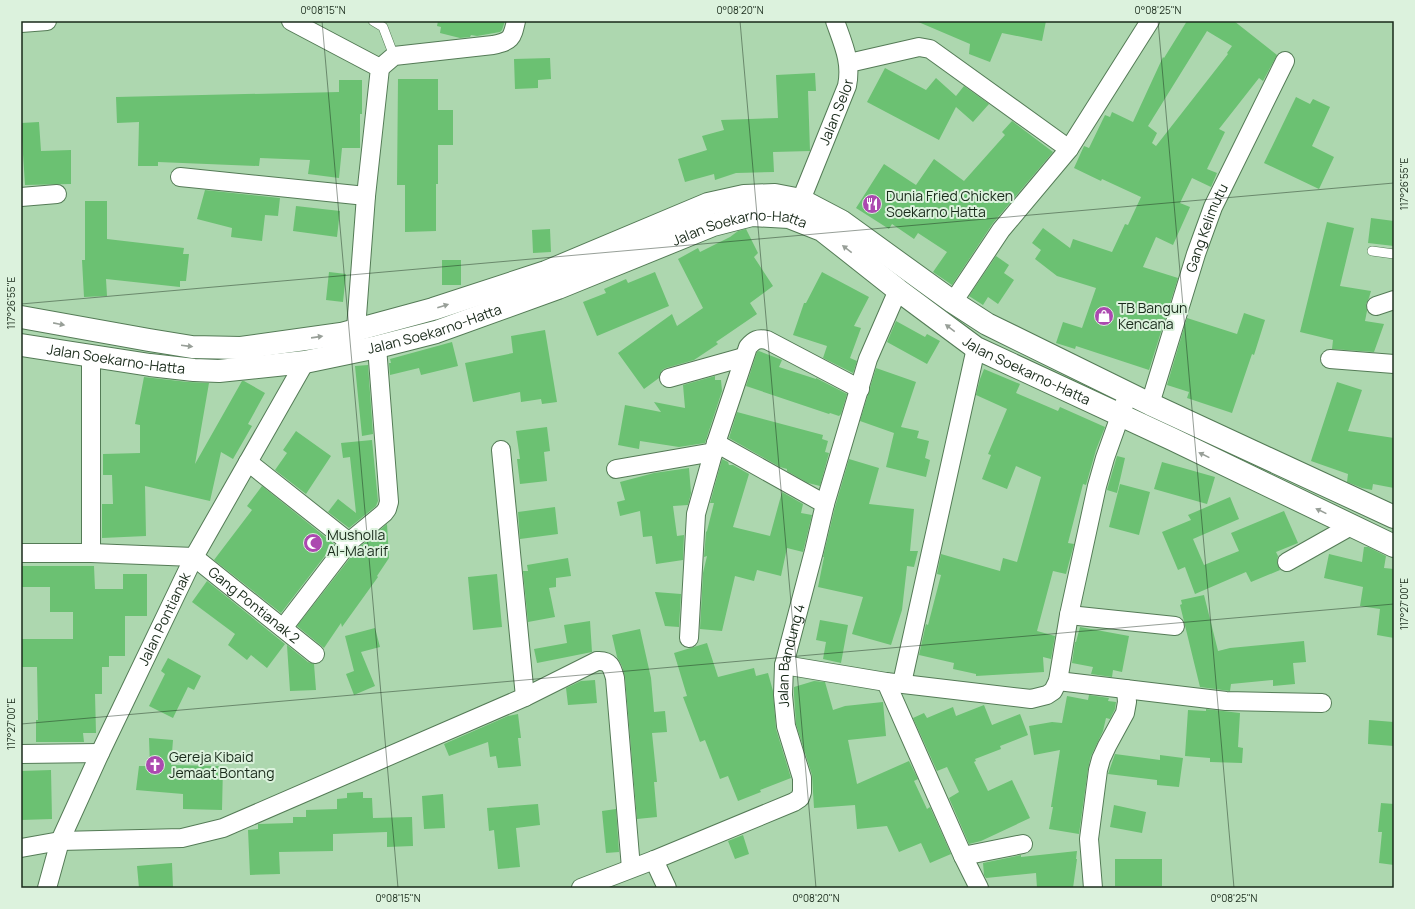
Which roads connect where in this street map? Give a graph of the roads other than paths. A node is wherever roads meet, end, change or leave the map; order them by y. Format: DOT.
graph roads {
  1 [pos="47,21"];
  2 [pos="291,21"];
  3 [pos="373,21"];
  4 [pos="516,21"];
  5 [pos="835,21"];
  6 [pos="1150,21"];
  7 [pos="21,22"];
  8 [pos="394,56"];
  9 [pos="1285,61"];
  10 [pos="849,63"];
  11 [pos="380,68"];
  12 [pos="1069,149"];
  13 [pos="180,177"];
  14 [pos="57,194"];
  15 [pos="366,196"];
  16 [pos="21,197"];
  17 [pos="801,200"];
  18 [pos="1372,251"];
  19 [pos="1394,254"];
  20 [pos="898,290"];
  21 [pos="1394,300"];
  22 [pos="953,302"];
  23 [pos="1376,306"];
  24 [pos="21,317"];
  25 [pos="346,339"];
  26 [pos="21,345"];
  27 [pos="377,347"];
  28 [pos="976,348"];
  29 [pos="91,356"];
  30 [pos="744,357"];
  31 [pos="1330,359"];
  32 [pos="305,362"];
  33 [pos="1394,364"];
  34 [pos="669,378"];
  35 [pos="860,389"];
  36 [pos="1129,394"];
  37 [pos="1150,404"];
  38 [pos="1120,415"];
  39 [pos="715,448"];
  40 [pos="501,450"];
  41 [pos="248,462"];
  42 [pos="616,469"];
  43 [pos="825,504"];
  44 [pos="1394,517"];
  45 [pos="1351,526"];
  46 [pos="349,542"];
  47 [pos="1394,546"];
  48 [pos="91,553"];
  49 [pos="21,554"];
  50 [pos="194,557"];
  51 [pos="1287,562"];
  52 [pos="1069,615"];
  53 [pos="1175,626"];
  54 [pos="283,628"];
  55 [pos="689,638"];
  56 [pos="315,654"];
  57 [pos="784,665"];
  58 [pos="1058,681"];
  59 [pos="894,683"];
  60 [pos="1126,689"];
  61 [pos="525,697"];
  62 [pos="1322,703"];
  63 [pos="100,752"];
  64 [pos="21,754"];
  65 [pos="60,841"];
  66 [pos="1023,844"];
  67 [pos="21,848"];
  68 [pos="963,856"];
  69 [pos="654,860"];
  70 [pos="631,868"];
  71 [pos="47,888"];
  72 [pos="581,888"];
  73 [pos="667,888"];
  74 [pos="979,888"];
  75 [pos="1093,888"];
  1 -- 7 [label="street"];
  2 -- 11 [label="street"];
  3 -- 8 [label="lane"];
  4 -- 8 [label="street"];
  5 -- 10 [label="street, Jalan Selor"];
  6 -- 12 [label="street"];
  8 -- 11 [label="street"];
  9 -- 37 [label="street, Gang Kelimutu"];
  10 -- 12 [label="street"];
  10 -- 17 [label="street, Jalan Selor"];
  11 -- 15 [label="street"];
  12 -- 22 [label="street"];
  13 -- 15 [label="street"];
  14 -- 16 [label="street"];
  15 -- 25 [label="street"];
  17 -- 22 [label="main road, Jalan Soekarno-Hatta"];
  25 -- 17 [label="main road, Jalan Soekarno-Hatta, one-way"];
  18 -- 19 [label="lane"];
  20 -- 27 [label="main road, Jalan Soekarno-Hatta, one-way"];
  28 -- 20 [label="main road, Jalan Soekarno-Hatta, one-way"];
  20 -- 35 [label="street, Jalan Bandung 4"];
  21 -- 23 [label="street"];
  22 -- 36 [label="main road, Jalan Soekarno-Hatta"];
  24 -- 25 [label="main road, Jalan Soekarno-Hatta, one-way"];
  25 -- 27 [label="main road, Jalan Soekarno-Hatta"];
  25 -- 32 [label="main road, Jalan Soekarno-Hatta"];
  26 -- 29 [label="main road, Jalan Soekarno-Hatta"];
  27 -- 46 [label="street"];
  28 -- 38 [label="main road, Jalan Soekarno-Hatta"];
  28 -- 59 [label="street"];
  29 -- 32 [label="main road, Jalan Soekarno-Hatta"];
  29 -- 48 [label="street"];
  30 -- 34 [label="street"];
  30 -- 35 [label="street"];
  30 -- 39 [label="street"];
  31 -- 33 [label="street"];
  32 -- 41 [label="street, Jalan Pontianak"];
  35 -- 43 [label="street, Jalan Bandung 4"];
  36 -- 37 [label="main road, Jalan Soekarno-Hatta"];
  36 -- 38 [label="street"];
  37 -- 44 [label="main road, Jalan Soekarno-Hatta"];
  45 -- 38 [label="main road, Jalan Soekarno-Hatta, one-way"];
  38 -- 52 [label="street"];
  39 -- 42 [label="street"];
  39 -- 43 [label="street"];
  39 -- 55 [label="street"];
  40 -- 61 [label="street"];
  41 -- 46 [label="street"];
  41 -- 50 [label="street, Jalan Pontianak"];
  43 -- 57 [label="street, Jalan Bandung 4"];
  45 -- 47 [label="main road, Jalan Soekarno-Hatta"];
  45 -- 51 [label="street"];
  46 -- 54 [label="street"];
  48 -- 49 [label="street"];
  48 -- 50 [label="street"];
  50 -- 54 [label="street, Gang Pontianak 2"];
  50 -- 63 [label="street, Jalan Pontianak"];
  52 -- 53 [label="street"];
  52 -- 58 [label="street"];
  54 -- 56 [label="street, Gang Pontianak 2"];
  57 -- 59 [label="street"];
  57 -- 69 [label="street, Jalan Bandung 4"];
  58 -- 59 [label="street"];
  58 -- 60 [label="street"];
  59 -- 68 [label="street"];
  60 -- 62 [label="street"];
  60 -- 75 [label="street"];
  61 -- 65 [label="street"];
  61 -- 70 [label="street"];
  63 -- 64 [label="street"];
  63 -- 65 [label="street, Jalan Pontianak"];
  65 -- 67 [label="street"];
  65 -- 71 [label="street, Jalan Pontianak"];
  66 -- 68 [label="street"];
  68 -- 74 [label="street"];
  69 -- 70 [label="street, Jalan Bandung 4"];
  69 -- 73 [label="street"];
  70 -- 72 [label="street, Jalan Bandung 4"];
}
